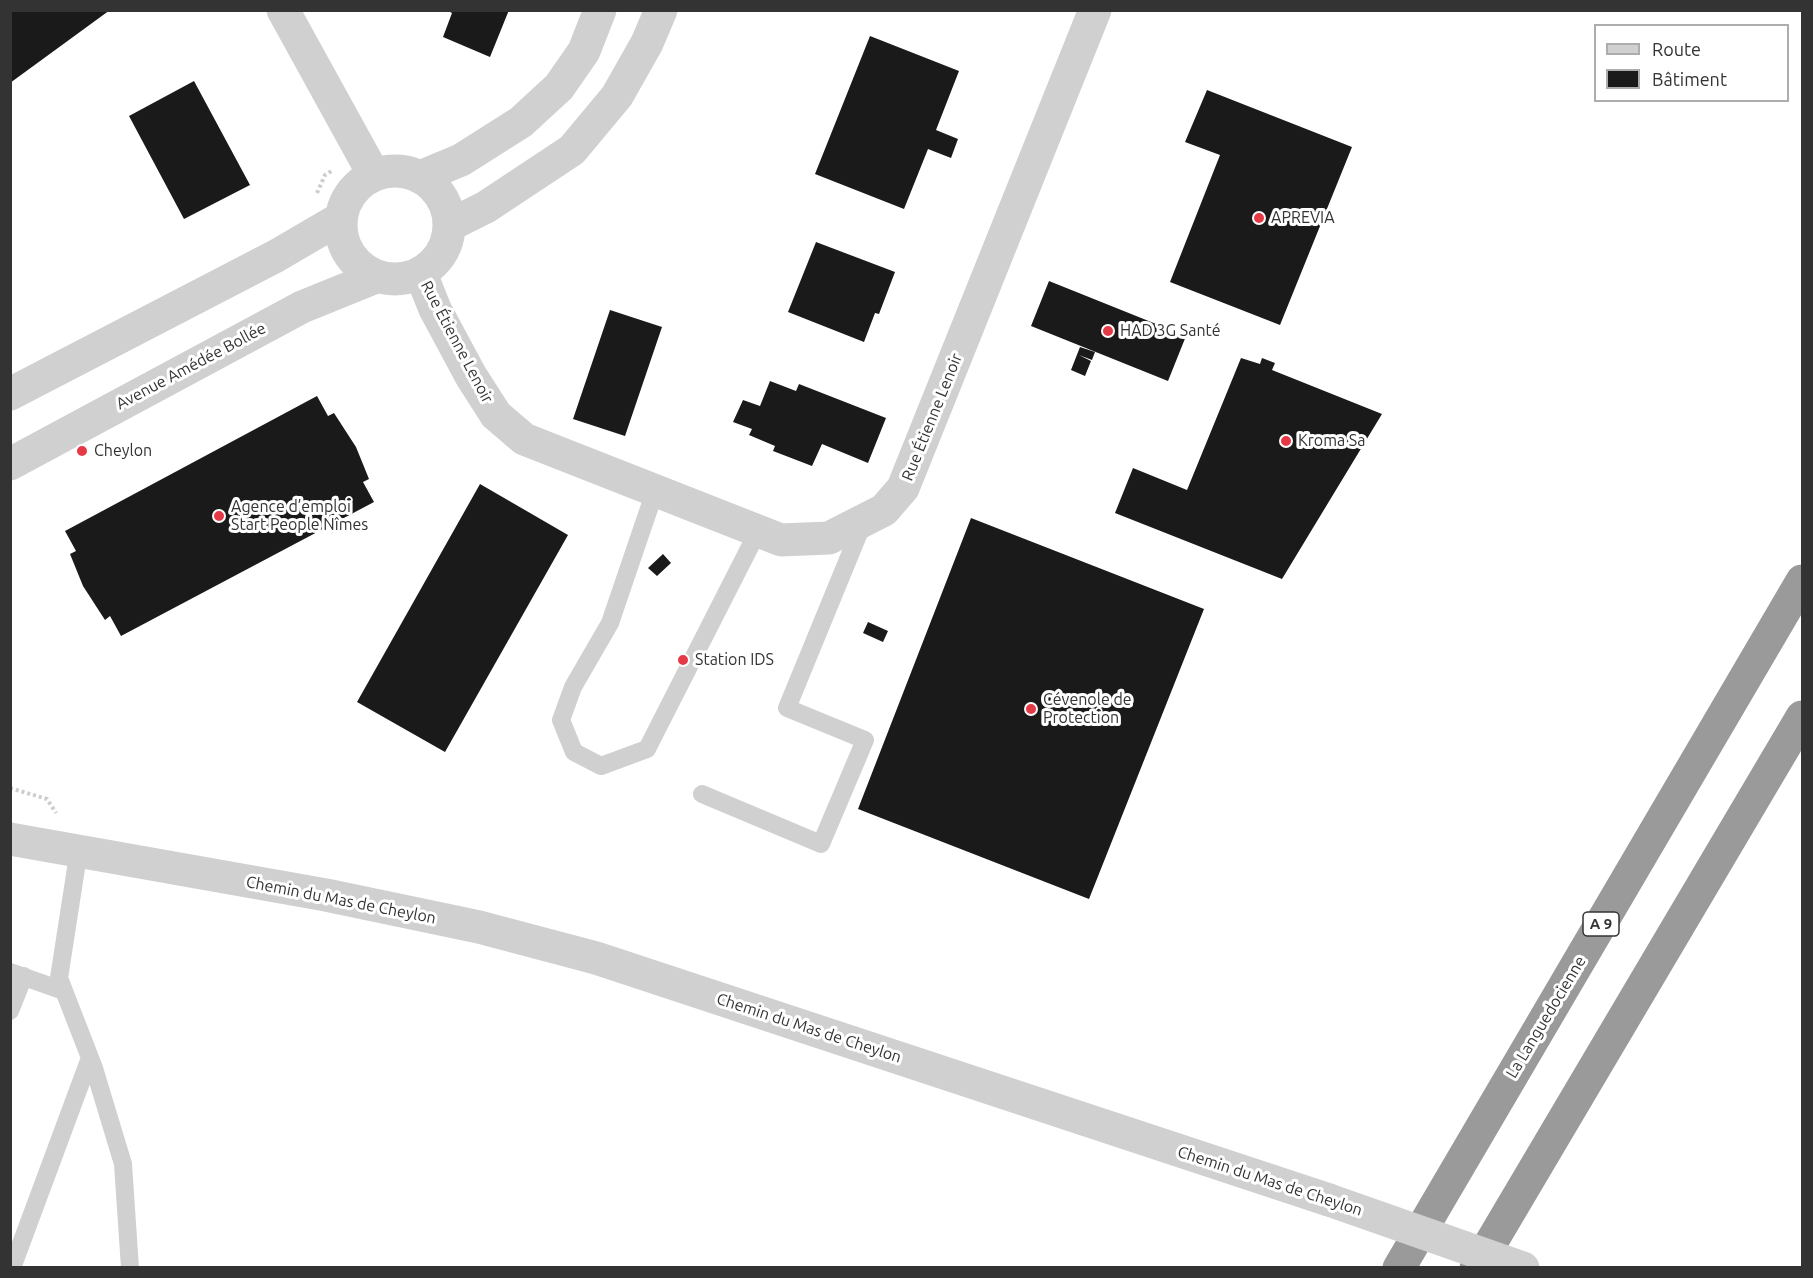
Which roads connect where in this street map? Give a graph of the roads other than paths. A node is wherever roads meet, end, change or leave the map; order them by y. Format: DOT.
graph roads {
  1 [pos="283,10"];
  2 [pos="600,10"];
  3 [pos="661,10"];
  4 [pos="1095,10"];
  5 [pos="374,175"];
  6 [pos="420,177"];
  7 [pos="341,218"];
  8 [pos="450,225"];
  9 [pos="421,274"];
  10 [pos="376,277"];
  11 [pos="10,394"];
  12 [pos="10,464"];
  13 [pos="655,490"];
  14 [pos="863,521"];
  15 [pos="758,531"];
  16 [pos="1803,581"];
  17 [pos="1803,717"];
  18 [pos="702,794"];
  19 [pos="10,823"];
  20 [pos="10,839"];
  21 [pos="79,849"];
  22 [pos="17,974"];
  23 [pos="64,991"];
  24 [pos="10,1011"];
  25 [pos="90,1058"];
  26 [pos="12,1268"];
  27 [pos="130,1268"];
  28 [pos="1399,1268"];
  29 [pos="1476,1268"];
  30 [pos="1523,1268"];
  1 -- 5 [label="street"];
  2 -- 6 [label="street"];
  3 -- 8 [label="street"];
  4 -- 14 [label="street, Rue Étienne Lenoir"];
  5 -- 6 [label="street"];
  5 -- 7 [label="street"];
  6 -- 8 [label="street"];
  7 -- 10 [label="street"];
  7 -- 11 [label="street"];
  8 -- 9 [label="street"];
  9 -- 10 [label="street"];
  9 -- 13 [label="street, Rue Étienne Lenoir"];
  10 -- 12 [label="street, Avenue Amédée Bollée"];
  13 -- 15 [label="street, Rue Étienne Lenoir"];
  13 -- 15 [label="lane"];
  14 -- 15 [label="street, Rue Étienne Lenoir"];
  14 -- 18 [label="lane"];
  16 -- 28 [label="highway, La Languedocienne / A 9"];
  17 -- 29 [label="highway"];
  19 -- 21 [label="street, Chemin du Mas de Cheylon"];
  20 -- 21 [label="street, Chemin du Mas de Cheylon"];
  21 -- 23 [label="lane"];
  21 -- 30 [label="street, Chemin du Mas de Cheylon, bridge"];
  22 -- 23 [label="lane"];
  22 -- 24 [label="lane"];
  23 -- 25 [label="lane"];
  25 -- 26 [label="lane"];
  25 -- 27 [label="lane"];
}
